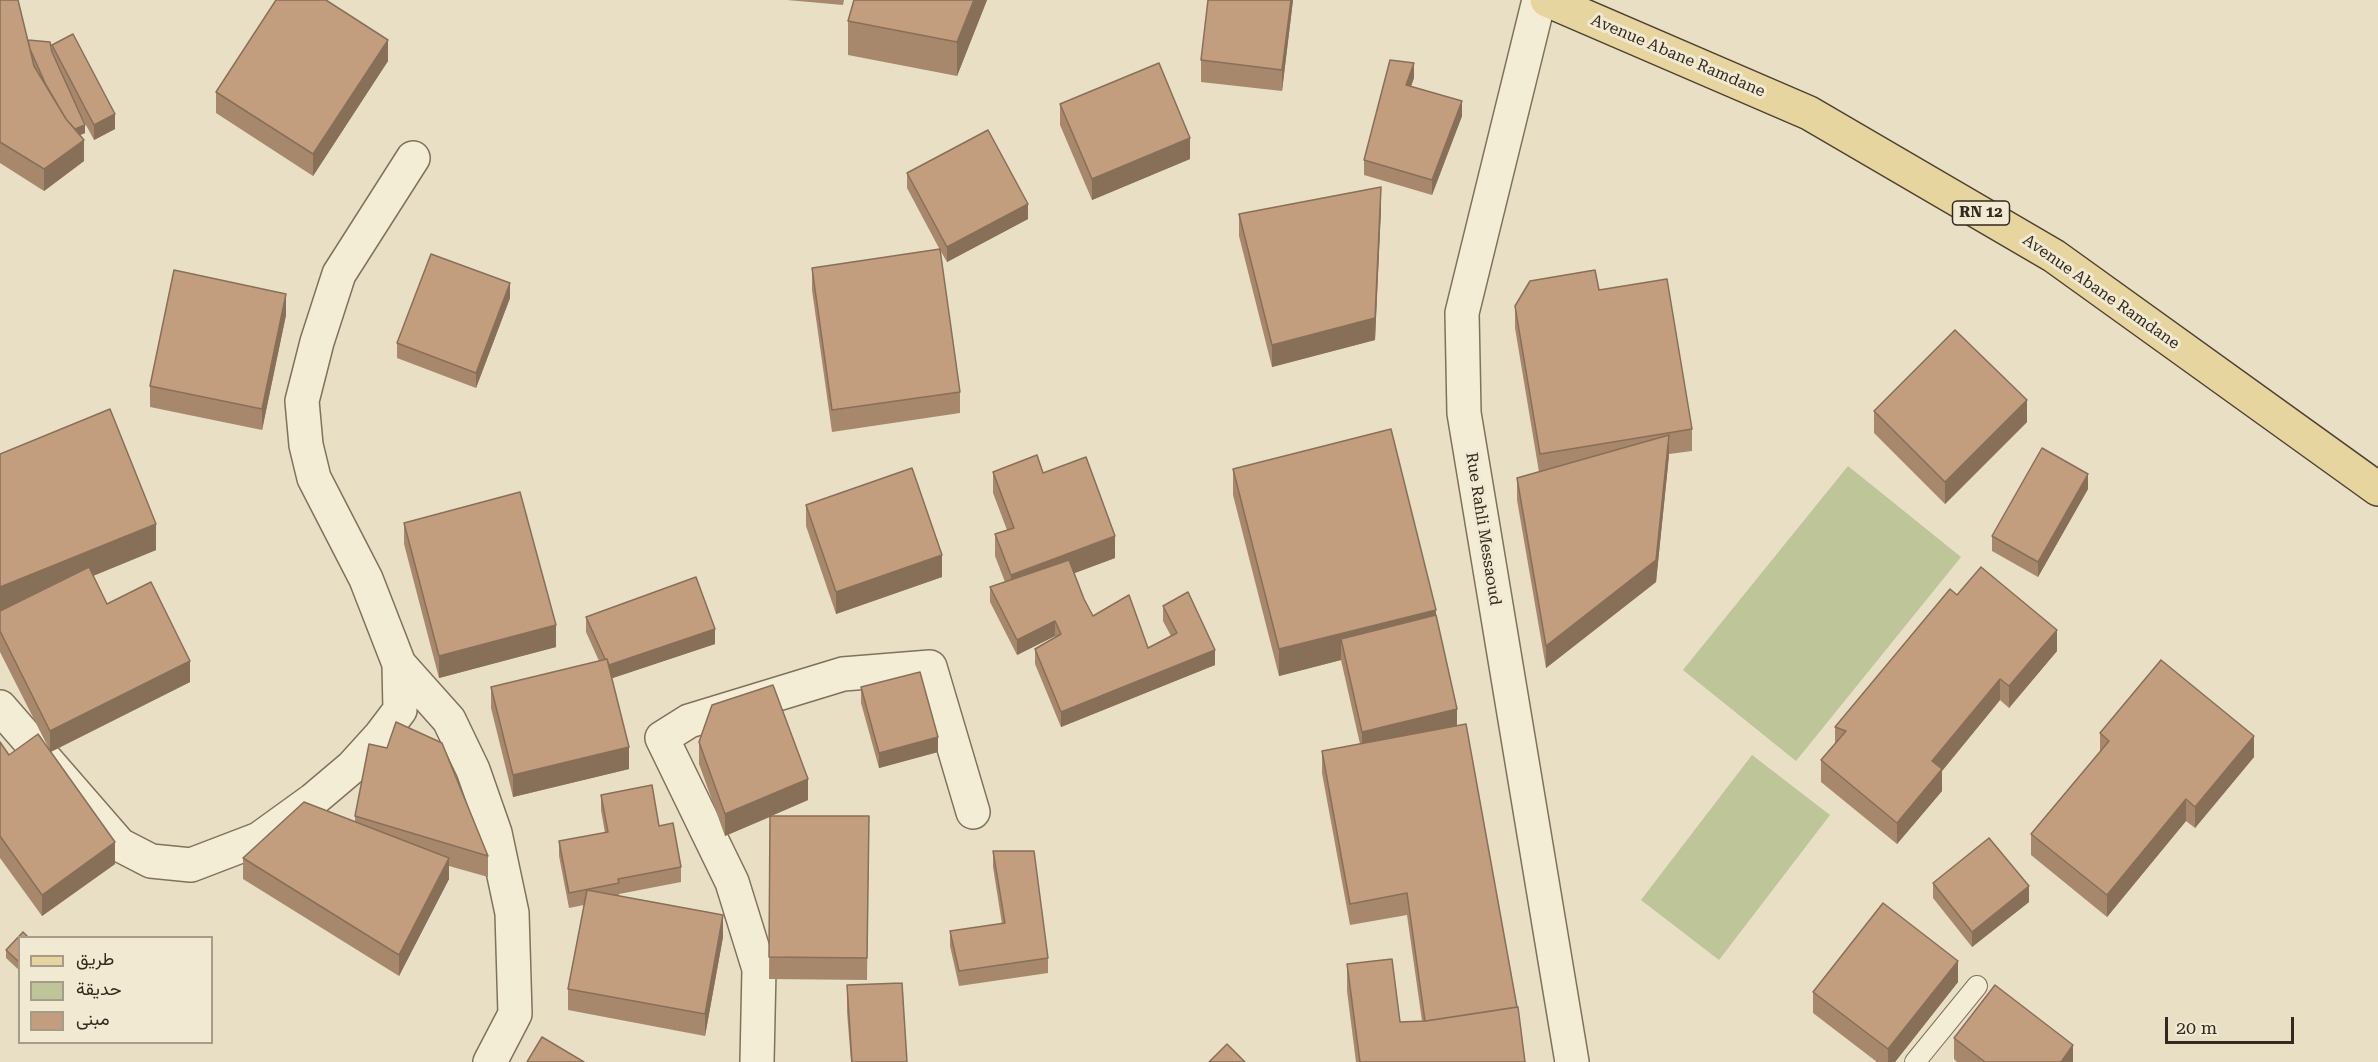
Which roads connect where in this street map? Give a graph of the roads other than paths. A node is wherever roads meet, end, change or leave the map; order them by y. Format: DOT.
graph roads {
  1 [pos="1539,0"];
  2 [pos="1548,0"];
  3 [pos="413,158"];
  4 [pos="2378,489"];
  5 [pos="399,664"];
  6 [pos="0,707"];
  7 [pos="973,812"];
  8 [pos="1977,986"];
  9 [pos="490,1062"];
  10 [pos="757,1062"];
  11 [pos="1572,1062"];
  12 [pos="1915,1062"];
  1 -- 11 [label="street, Rue Rahli Messaoud"];
  2 -- 4 [label="main road, Avenue Abane Ramdane / RN 12"];
  3 -- 5 [label="street"];
  5 -- 6 [label="street"];
  5 -- 9 [label="street"];
  7 -- 10 [label="street"];
  8 -- 12 [label="lane"];
}
